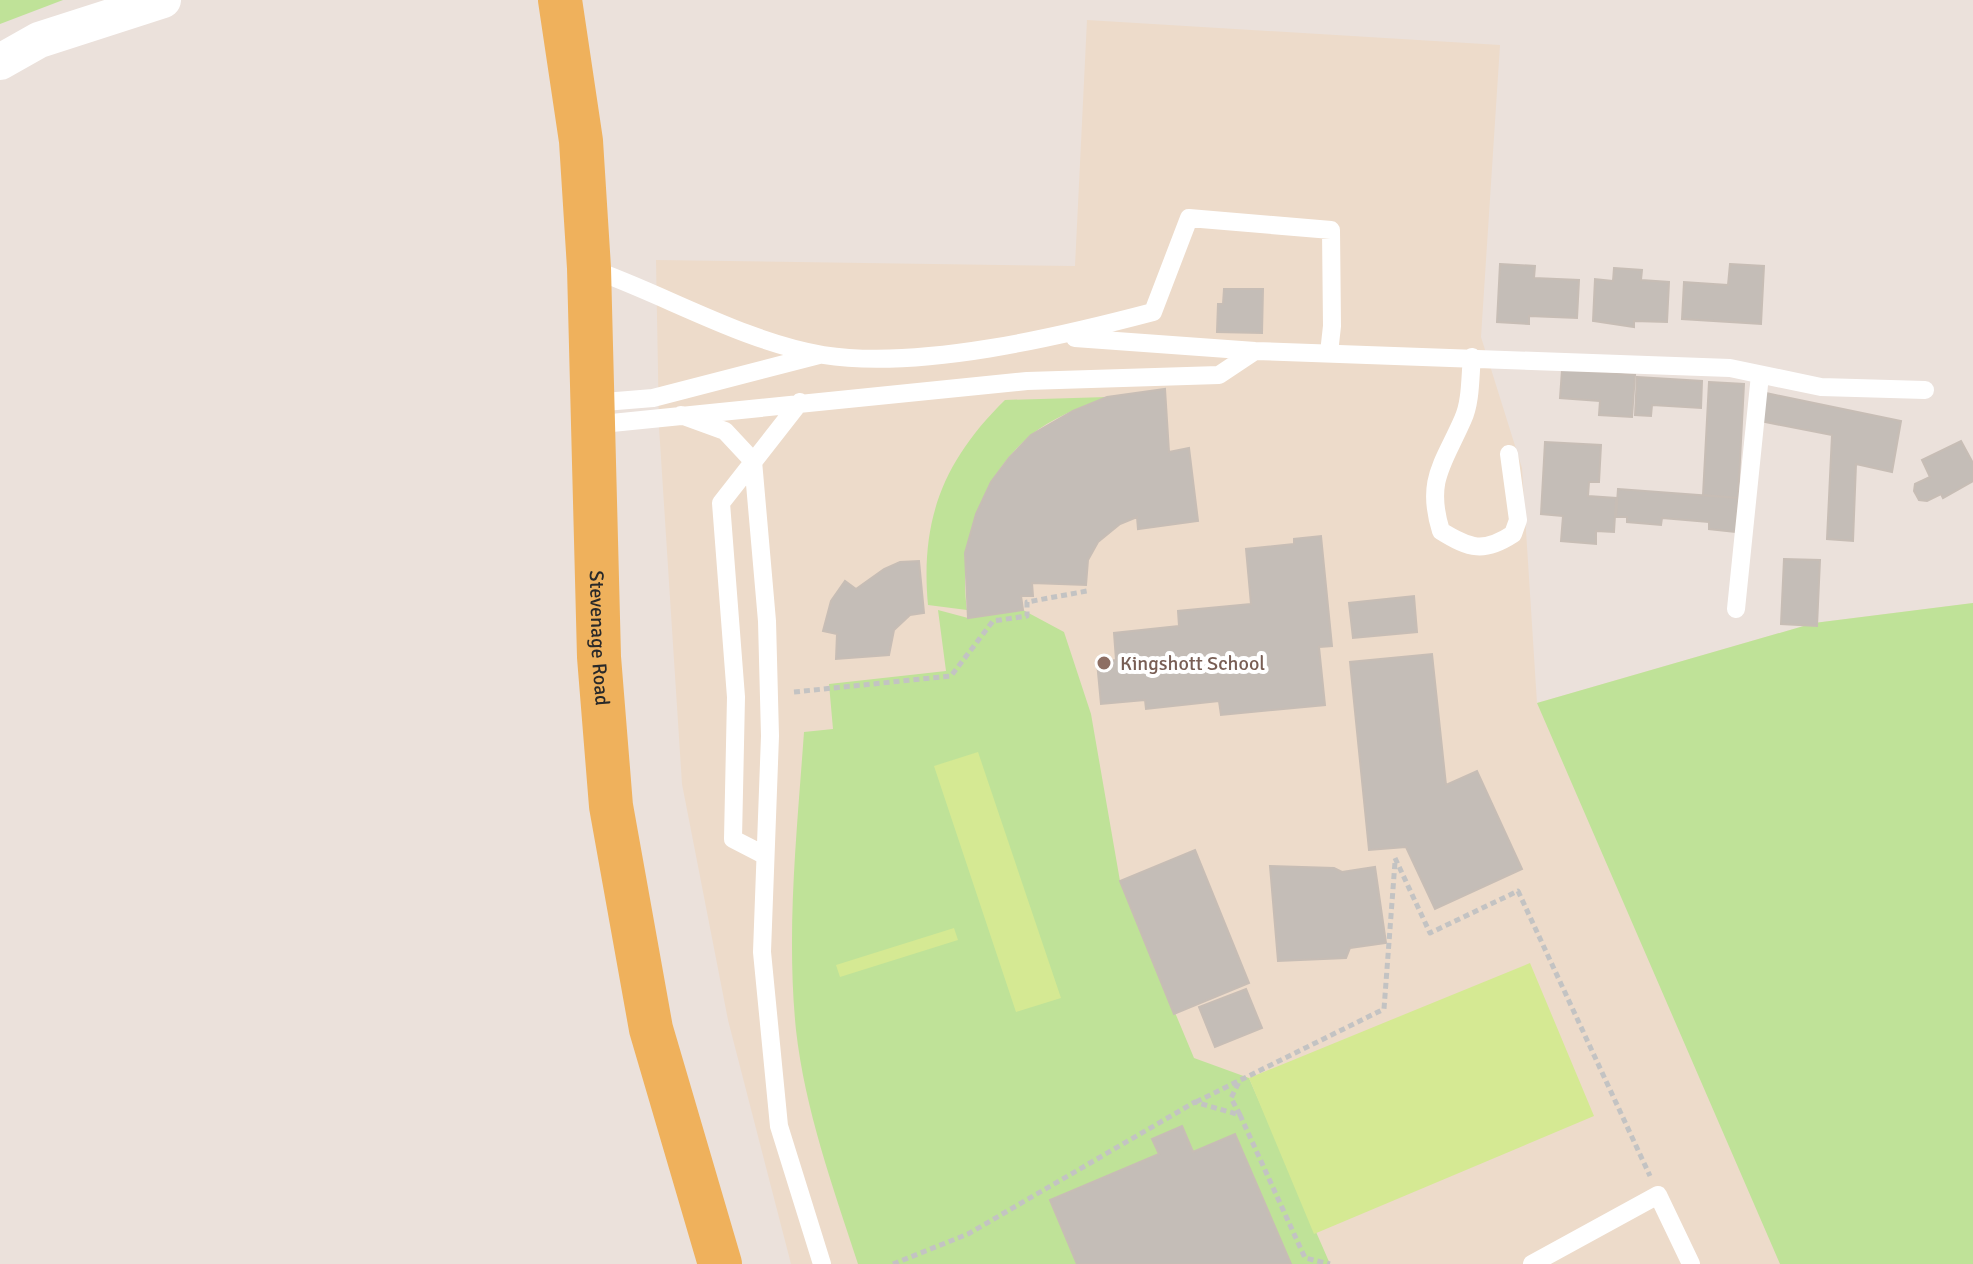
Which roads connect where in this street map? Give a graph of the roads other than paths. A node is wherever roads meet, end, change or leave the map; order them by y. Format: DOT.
graph roads {
  1 [pos="163,0"];
  2 [pos="560,0"];
  3 [pos="0,62"];
  4 [pos="589,268"];
  5 [pos="1053,336"];
  6 [pos="1255,351"];
  7 [pos="1329,353"];
  8 [pos="822,354"];
  9 [pos="1472,357"];
  10 [pos="1760,375"];
  11 [pos="1925,390"];
  12 [pos="800,402"];
  13 [pos="592,414"];
  14 [pos="681,415"];
  15 [pos="1509,454"];
  16 [pos="753,461"];
  17 [pos="1736,609"];
  18 [pos="769,695"];
  19 [pos="736,697"];
  20 [pos="764,855"];
  21 [pos="720,1264"];
  22 [pos="822,1264"];
  23 [pos="1532,1264"];
  24 [pos="1691,1264"];
  1 -- 3 [label="street"];
  2 -- 4 [label="main road, Stevenage Road"];
  4 -- 8 [label="lane"];
  4 -- 13 [label="main road, Stevenage Road"];
  5 -- 6 [label="lane"];
  5 -- 7 [label="lane"];
  5 -- 8 [label="lane"];
  6 -- 7 [label="lane"];
  6 -- 12 [label="lane"];
  7 -- 9 [label="lane"];
  8 -- 13 [label="lane"];
  9 -- 10 [label="lane"];
  9 -- 15 [label="lane"];
  10 -- 11 [label="lane"];
  10 -- 17 [label="lane"];
  12 -- 14 [label="lane"];
  12 -- 16 [label="lane"];
  13 -- 14 [label="lane"];
  13 -- 21 [label="main road, Stevenage Road"];
  14 -- 16 [label="lane"];
  16 -- 18 [label="lane"];
  16 -- 19 [label="lane"];
  18 -- 19 [label="lane"];
  18 -- 20 [label="lane"];
  19 -- 20 [label="lane"];
  20 -- 22 [label="lane"];
  23 -- 24 [label="lane"];
}
